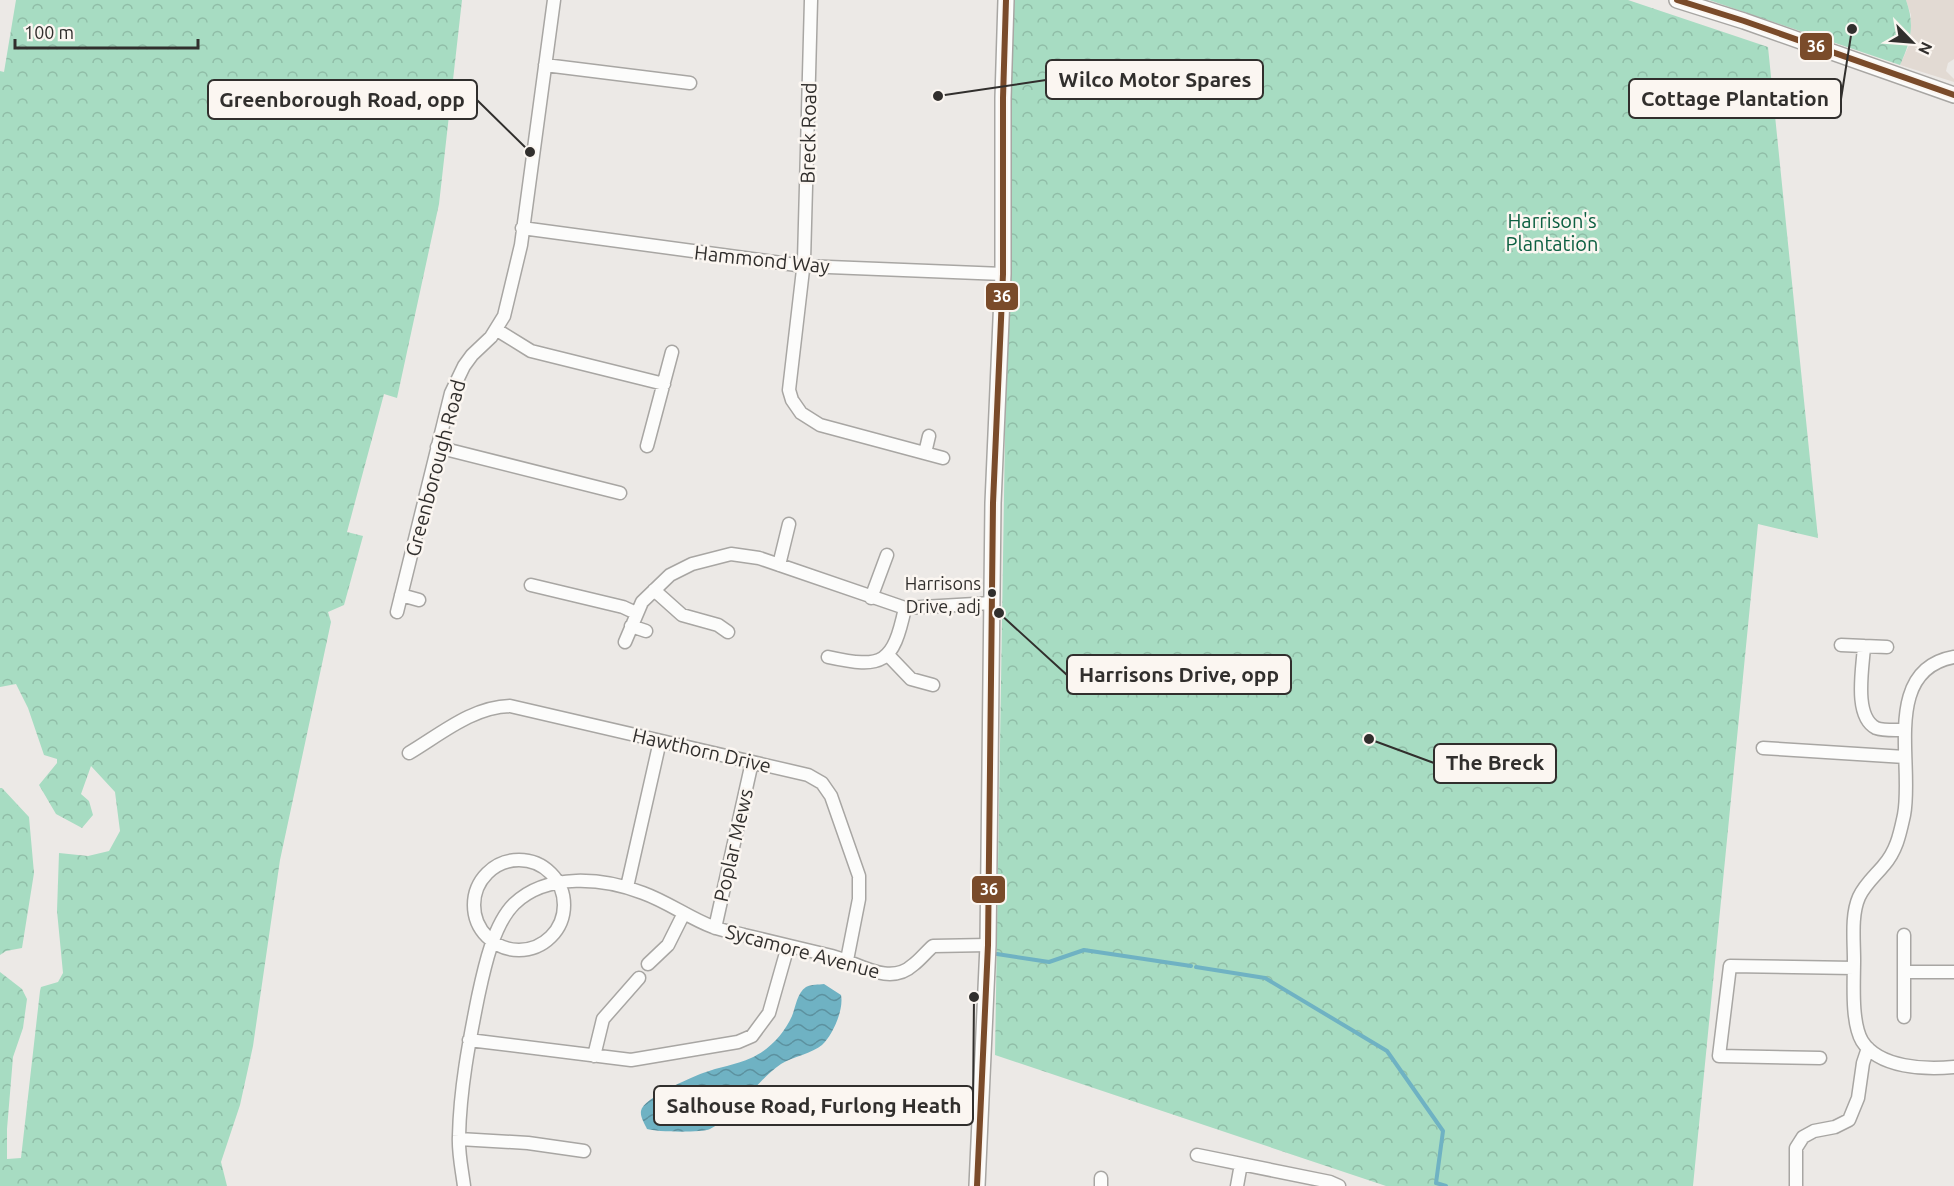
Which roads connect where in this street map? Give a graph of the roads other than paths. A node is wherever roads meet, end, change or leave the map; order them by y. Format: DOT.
graph roads {
  1 [pos="554,0"];
  2 [pos="811,0"];
  3 [pos="1006,0"];
  4 [pos="1677,0"];
  5 [pos="545,65"];
  6 [pos="690,84"];
  7 [pos="1954,95"];
  8 [pos="522,228"];
  9 [pos="804,266"];
  10 [pos="1003,274"];
  11 [pos="497,330"];
  12 [pos="672,352"];
  13 [pos="664,384"];
  14 [pos="929,436"];
  15 [pos="647,446"];
  16 [pos="437,447"];
  17 [pos="925,453"];
  18 [pos="943,458"];
  19 [pos="620,493"];
  20 [pos="789,524"];
  21 [pos="887,555"];
  22 [pos="779,565"];
  23 [pos="531,585"];
  24 [pos="654,590"];
  25 [pos="401,596"];
  26 [pos="871,598"];
  27 [pos="419,600"];
  28 [pos="992,603"];
  29 [pos="905,608"];
  30 [pos="397,612"];
  31 [pos="636,613"];
  32 [pos="631,626"];
  33 [pos="646,631"];
  34 [pos="728,632"];
  35 [pos="625,642"];
  36 [pos="1840,645"];
  37 [pos="1864,646"];
  38 [pos="1887,647"];
  39 [pos="888,656"];
  40 [pos="828,657"];
  41 [pos="1954,657"];
  42 [pos="933,685"];
  43 [pos="1905,730"];
  44 [pos="660,741"];
  45 [pos="1763,748"];
  46 [pos="409,753"];
  47 [pos="1905,758"];
  48 [pos="752,762"];
  49 [pos="557,882"];
  50 [pos="627,887"];
  51 [pos="684,913"];
  52 [pos="715,928"];
  53 [pos="1904,935"];
  54 [pos="493,942"];
  55 [pos="988,945"];
  56 [pos="788,946"];
  57 [pos="847,960"];
  58 [pos="648,964"];
  59 [pos="1854,968"];
  60 [pos="1904,972"];
  61 [pos="1954,972"];
  62 [pos="639,978"];
  63 [pos="1904,1017"];
  64 [pos="470,1040"];
  65 [pos="1868,1048"];
  66 [pos="594,1056"];
  67 [pos="1820,1058"];
  68 [pos="1954,1067"];
  69 [pos="459,1138"];
  70 [pos="584,1152"];
  71 [pos="1197,1155"];
  72 [pos="1241,1164"];
  73 [pos="464,1186"];
  74 [pos="977,1186"];
  75 [pos="1237,1186"];
  76 [pos="1339,1186"];
  77 [pos="1796,1186"];
  1 -- 5 [label="street, Greenborough Road"];
  2 -- 9 [label="street, Breck Road"];
  3 -- 10 [label="street"];
  4 -- 7 [label="street"];
  5 -- 6 [label="street"];
  5 -- 8 [label="street, Greenborough Road"];
  8 -- 9 [label="street, Hammond Way"];
  8 -- 11 [label="street, Greenborough Road"];
  9 -- 10 [label="street, Hammond Way"];
  9 -- 17 [label="street, Breck Road"];
  10 -- 28 [label="street"];
  11 -- 13 [label="street"];
  11 -- 16 [label="street, Greenborough Road"];
  12 -- 13 [label="street"];
  13 -- 15 [label="street"];
  14 -- 17 [label="street"];
  16 -- 19 [label="street"];
  16 -- 25 [label="street, Greenborough Road"];
  17 -- 18 [label="street"];
  20 -- 22 [label="street"];
  21 -- 26 [label="street"];
  22 -- 24 [label="street"];
  22 -- 26 [label="street"];
  23 -- 31 [label="street"];
  24 -- 31 [label="street"];
  24 -- 34 [label="street"];
  25 -- 27 [label="street"];
  25 -- 30 [label="street, Greenborough Road"];
  26 -- 29 [label="street"];
  28 -- 29 [label="street"];
  28 -- 55 [label="street"];
  29 -- 39 [label="street"];
  31 -- 32 [label="street"];
  32 -- 33 [label="street"];
  32 -- 35 [label="street"];
  36 -- 37 [label="street"];
  37 -- 38 [label="street"];
  37 -- 43 [label="street"];
  39 -- 40 [label="street"];
  39 -- 42 [label="street"];
  41 -- 43 [label="street"];
  43 -- 47 [label="street"];
  44 -- 46 [label="street, Hawthorn Drive"];
  44 -- 48 [label="street, Hawthorn Drive"];
  44 -- 50 [label="street"];
  45 -- 47 [label="street"];
  47 -- 59 [label="street"];
  48 -- 52 [label="street, Poplar Mews"];
  48 -- 57 [label="street, Hawthorn Drive"];
  49 -- 50 [label="street, Sycamore Avenue"];
  49 -- 54 [label="street, Sycamore Avenue"];
  49 -- 54 [label="street"];
  49 -- 54 [label="street"];
  50 -- 51 [label="street, Sycamore Avenue"];
  51 -- 52 [label="street, Sycamore Avenue"];
  51 -- 58 [label="street"];
  52 -- 56 [label="street, Sycamore Avenue"];
  53 -- 60 [label="street"];
  54 -- 64 [label="street, Sycamore Avenue"];
  55 -- 57 [label="street, Sycamore Avenue"];
  55 -- 74 [label="street"];
  56 -- 57 [label="street, Sycamore Avenue"];
  56 -- 66 [label="street"];
  59 -- 65 [label="street"];
  59 -- 67 [label="street"];
  60 -- 61 [label="street"];
  60 -- 63 [label="street"];
  62 -- 66 [label="street"];
  64 -- 66 [label="street"];
  64 -- 69 [label="street, Sycamore Avenue"];
  65 -- 68 [label="street"];
  65 -- 77 [label="street"];
  69 -- 70 [label="street"];
  69 -- 73 [label="street, Sycamore Avenue"];
  71 -- 72 [label="street"];
  72 -- 75 [label="street"];
  72 -- 76 [label="street"];
}
